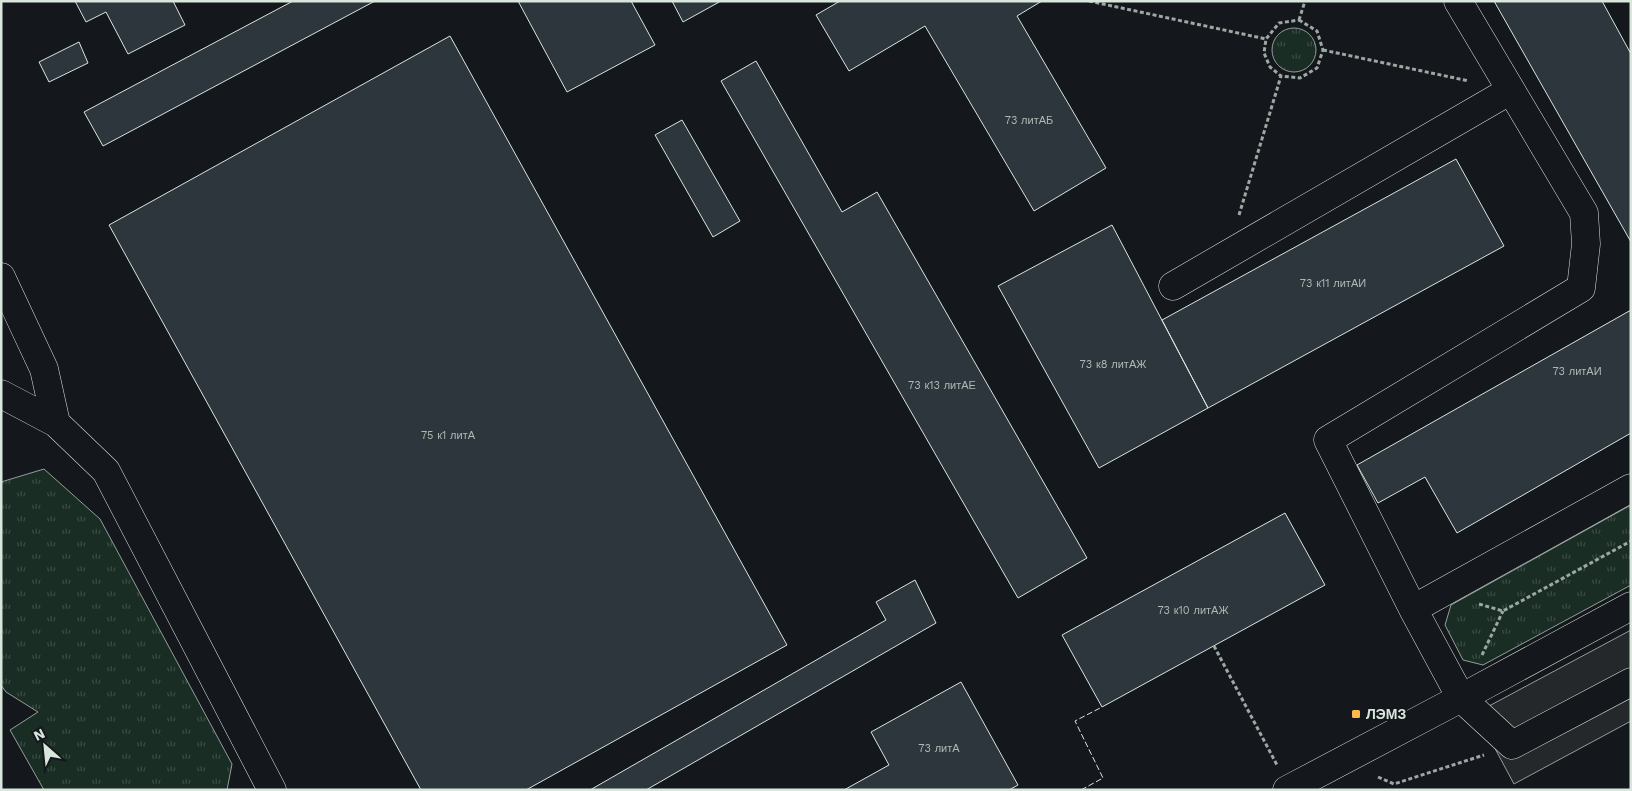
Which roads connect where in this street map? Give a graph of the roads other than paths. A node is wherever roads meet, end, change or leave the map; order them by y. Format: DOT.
graph roads {
  1 [pos="1458,1"];
  2 [pos="1511,90"];
  3 [pos="1,277"];
  4 [pos="1173,286"];
  5 [pos="1,394"];
  6 [pos="56,423"];
  7 [pos="1631,488"];
  8 [pos="1631,606"];
  9 [pos="1413,609"];
  10 [pos="1631,682"];
  11 [pos="1461,698"];
  12 [pos="1288,789"];
  13 [pos="272,790"];
  1 -- 2 [label="street"];
  2 -- 4 [label="street"];
  2 -- 9 [label="street"];
  3 -- 6 [label="street"];
  5 -- 6 [label="street"];
  6 -- 13 [label="street"];
  7 -- 9 [label="street"];
  8 -- 11 [label="street"];
  9 -- 11 [label="street"];
  10 -- 11 [label="street"];
  11 -- 12 [label="street"];
}
